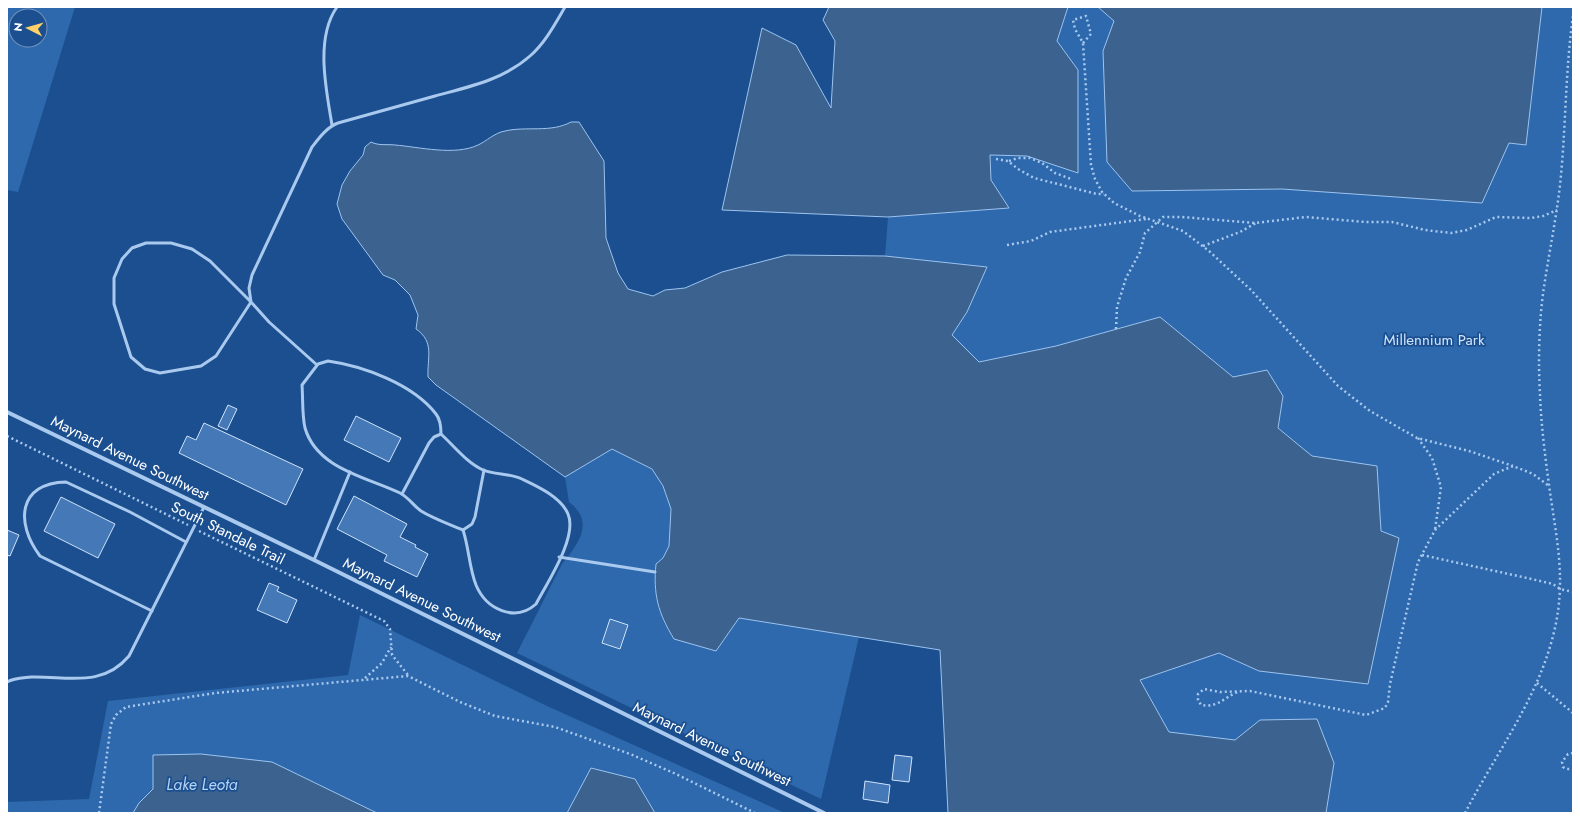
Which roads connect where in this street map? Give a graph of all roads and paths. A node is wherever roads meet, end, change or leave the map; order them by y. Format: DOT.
graph roads {
  1 [pos="337,7"];
  2 [pos="565,7"];
  3 [pos="1573,16"];
  4 [pos="1084,44"];
  5 [pos="332,125"];
  6 [pos="996,159"];
  7 [pos="1008,161"];
  8 [pos="1071,179"];
  9 [pos="1105,194"];
  10 [pos="1557,209"];
  11 [pos="1147,219"];
  12 [pos="1157,223"];
  13 [pos="1257,223"];
  14 [pos="1007,246"];
  15 [pos="1203,246"];
  16 [pos="251,302"];
  17 [pos="1116,329"];
  18 [pos="317,365"];
  19 [pos="7,412"];
  20 [pos="441,434"];
  21 [pos="7,436"];
  22 [pos="1417,438"];
  23 [pos="1513,466"];
  24 [pos="484,470"];
  25 [pos="350,472"];
  26 [pos="1549,486"];
  27 [pos="402,494"];
  28 [pos="204,507"];
  29 [pos="193,528"];
  30 [pos="463,530"];
  31 [pos="1435,530"];
  32 [pos="186,542"];
  33 [pos="1422,555"];
  34 [pos="560,558"];
  35 [pos="314,560"];
  36 [pos="655,572"];
  37 [pos="1560,589"];
  38 [pos="1573,592"];
  39 [pos="152,611"];
  40 [pos="391,647"];
  41 [pos="408,676"];
  42 [pos="365,678"];
  43 [pos="7,682"];
  44 [pos="1536,683"];
  45 [pos="1237,692"];
  46 [pos="1573,714"];
  47 [pos="1573,753"];
  48 [pos="1573,769"];
  49 [pos="99,813"];
  50 [pos="755,813"];
  51 [pos="824,813"];
  52 [pos="1465,813"];
  1 -- 5 [label="lane"];
  2 -- 5 [label="lane"];
  3 -- 10 [label="path"];
  4 -- 4 [label="path"];
  4 -- 9 [label="path"];
  5 -- 16 [label="lane"];
  6 -- 7 [label="path"];
  7 -- 8 [label="path"];
  7 -- 9 [label="path"];
  9 -- 11 [label="path"];
  10 -- 13 [label="path"];
  10 -- 26 [label="path"];
  11 -- 12 [label="path"];
  11 -- 14 [label="path"];
  12 -- 13 [label="path"];
  12 -- 15 [label="path"];
  12 -- 17 [label="path"];
  13 -- 15 [label="path"];
  15 -- 22 [label="path"];
  16 -- 16 [label="lane"];
  16 -- 18 [label="lane"];
  18 -- 20 [label="lane"];
  18 -- 25 [label="lane"];
  19 -- 28 [label="street, Maynard Avenue Southwest"];
  20 -- 24 [label="lane"];
  20 -- 27 [label="lane"];
  21 -- 29 [label="path, South Standale Trail"];
  22 -- 23 [label="path"];
  22 -- 31 [label="path"];
  23 -- 26 [label="path"];
  23 -- 31 [label="path"];
  24 -- 30 [label="lane"];
  24 -- 34 [label="lane"];
  25 -- 27 [label="lane"];
  25 -- 35 [label="lane"];
  26 -- 37 [label="path"];
  27 -- 30 [label="lane"];
  28 -- 29 [label="lane"];
  28 -- 35 [label="street, Maynard Avenue Southwest"];
  29 -- 32 [label="lane"];
  29 -- 40 [label="path, South Standale Trail"];
  30 -- 34 [label="lane"];
  31 -- 45 [label="path"];
  32 -- 39 [label="lane"];
  32 -- 39 [label="lane"];
  33 -- 37 [label="path"];
  34 -- 36 [label="lane"];
  35 -- 51 [label="street, Maynard Avenue Southwest"];
  37 -- 38 [label="path"];
  37 -- 44 [label="path"];
  39 -- 43 [label="lane"];
  40 -- 41 [label="path, South Standale Trail"];
  40 -- 42 [label="path"];
  41 -- 42 [label="path"];
  41 -- 50 [label="path"];
  42 -- 49 [label="path"];
  44 -- 46 [label="path"];
  44 -- 52 [label="path"];
  45 -- 45 [label="path"];
  47 -- 48 [label="path"];
}
